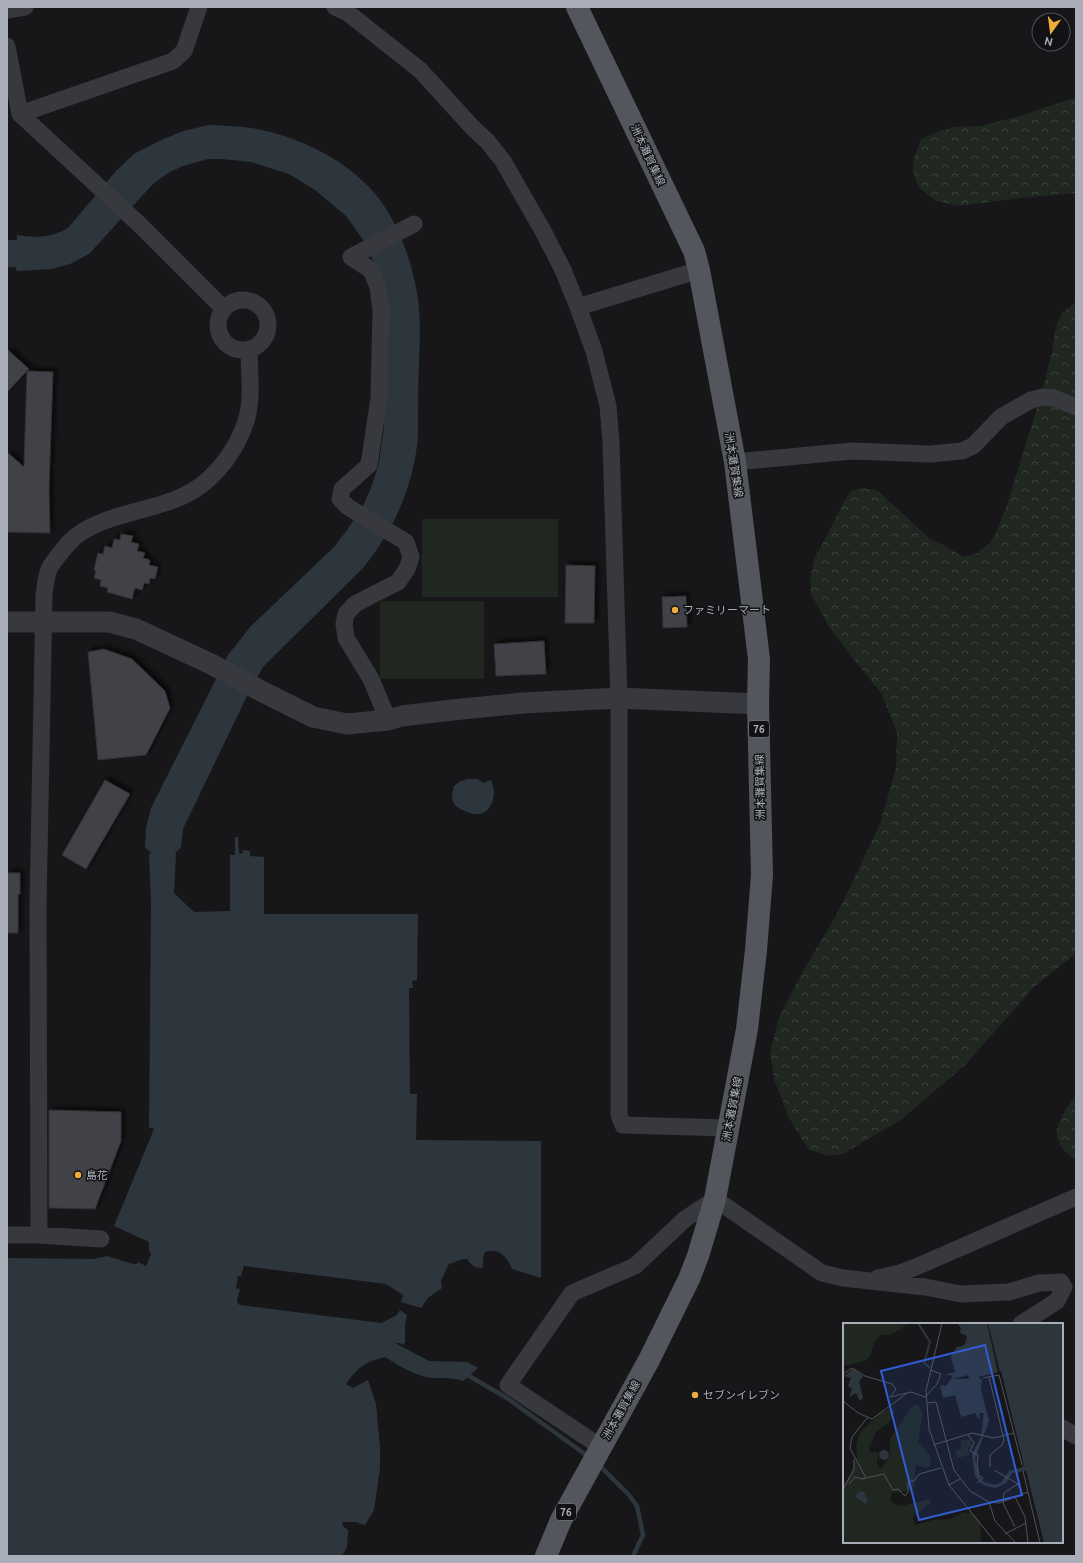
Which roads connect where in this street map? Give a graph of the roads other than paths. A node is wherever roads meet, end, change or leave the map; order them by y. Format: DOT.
graph roads {
  1 [pos="25,7"];
  2 [pos="199,7"];
  3 [pos="577,7"];
  4 [pos="344,9"];
  5 [pos="7,10"];
  6 [pos="7,46"];
  7 [pos="20,114"];
  8 [pos="414,224"];
  9 [pos="699,270"];
  10 [pos="578,308"];
  11 [pos="224,309"];
  12 [pos="248,349"];
  13 [pos="1076,407"];
  14 [pos="735,462"];
  15 [pos="7,622"];
  16 [pos="43,623"];
  17 [pos="619,698"];
  18 [pos="758,704"];
  19 [pos="388,720"];
  20 [pos="728,1128"];
  21 [pos="1076,1198"];
  22 [pos="715,1199"];
  23 [pos="7,1235"];
  24 [pos="40,1236"];
  25 [pos="101,1239"];
  26 [pos="862,1281"];
  27 [pos="1023,1323"];
  28 [pos="1063,1429"];
  29 [pos="1076,1436"];
  30 [pos="596,1457"];
  31 [pos="546,1556"];
  1 -- 5 [label="street"];
  2 -- 7 [label="street"];
  3 -- 9 [label="main road, 洲本灘賀集線 / 76"];
  4 -- 10 [label="street"];
  6 -- 7 [label="street"];
  7 -- 11 [label="street"];
  8 -- 19 [label="street"];
  9 -- 10 [label="street"];
  9 -- 14 [label="main road, 洲本灘賀集線 / 76"];
  10 -- 17 [label="street"];
  11 -- 12 [label="street"];
  11 -- 12 [label="street"];
  12 -- 16 [label="street"];
  13 -- 14 [label="street"];
  14 -- 18 [label="main road, 洲本灘賀集線 / 76"];
  15 -- 16 [label="street"];
  16 -- 19 [label="street"];
  16 -- 24 [label="street"];
  17 -- 18 [label="street"];
  17 -- 19 [label="street"];
  17 -- 20 [label="street"];
  18 -- 20 [label="main road, 洲本灘賀集線 / 76"];
  20 -- 22 [label="main road, 洲本灘賀集線 / 76"];
  21 -- 26 [label="street"];
  22 -- 26 [label="street"];
  22 -- 30 [label="main road, 洲本灘賀集線 / 76"];
  22 -- 30 [label="street"];
  23 -- 24 [label="street"];
  24 -- 25 [label="street"];
  26 -- 27 [label="street"];
  28 -- 29 [label="street"];
  30 -- 31 [label="main road, 洲本灘賀集線 / 76"];
}
